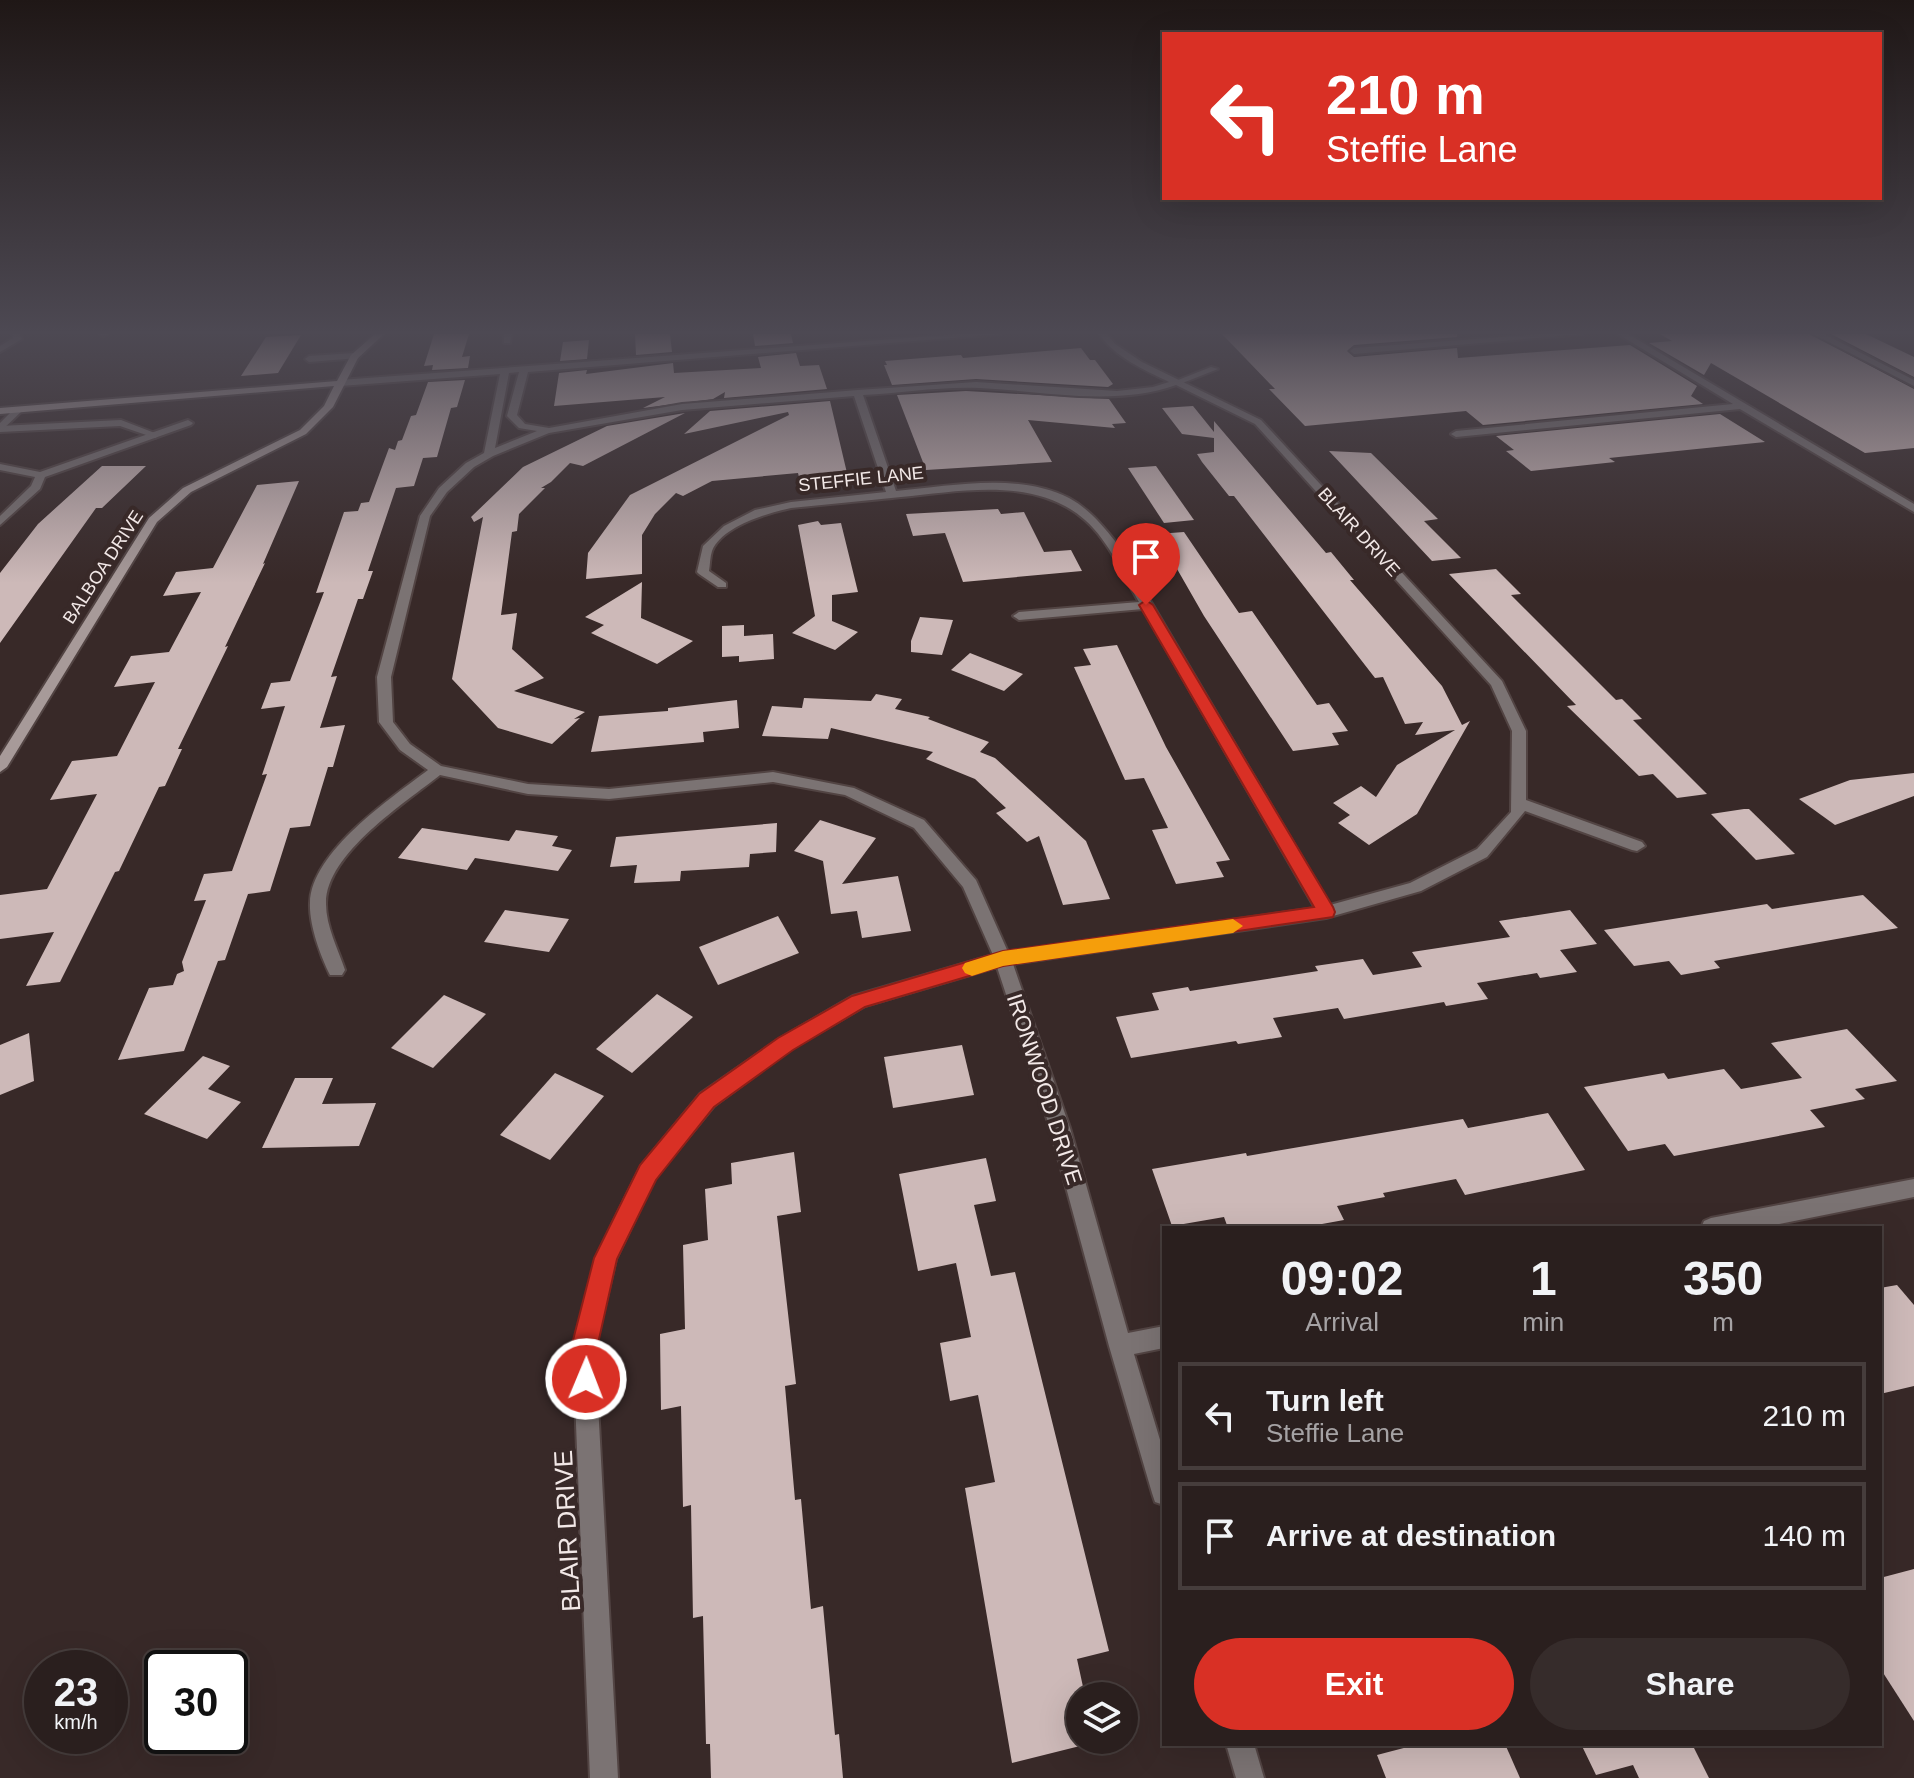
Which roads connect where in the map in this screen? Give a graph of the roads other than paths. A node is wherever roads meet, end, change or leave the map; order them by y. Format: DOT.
graph roads {
  1 [pos="318,417"];
  2 [pos="496,417"];
  3 [pos="513,417"];
  4 [pos="626,417"];
  5 [pos="866,417"];
  6 [pos="1248,417"];
  7 [pos="1630,417"];
  8 [pos="1760,417"];
  9 [pos="188,423"];
  10 [pos="0,429"];
  11 [pos="547,431"];
  12 [pos="1456,434"];
  13 [pos="155,435"];
  14 [pos="489,454"];
  15 [pos="0,467"];
  16 [pos="41,475"];
  17 [pos="892,494"];
  18 [pos="1914,509"];
  19 [pos="0,522"];
  20 [pos="722,585"];
  21 [pos="1146,605"];
  22 [pos="1019,616"];
  23 [pos="0,767"];
  24 [pos="437,770"];
  25 [pos="1519,803"];
  26 [pos="1637,846"];
  27 [pos="1326,912"];
  28 [pos="1003,959"];
  29 [pos="336,970"];
  30 [pos="1914,1188"];
  31 [pos="1721,1226"];
  32 [pos="1162,1337"];
  33 [pos="1120,1346"];
  34 [pos="1162,1486"];
  35 [pos="1241,1746"];
  36 [pos="604,1778"];
  37 [pos="1250,1778"];
  1 -- 23 [label="street, BALBOA DRIVE"];
  2 -- 14 [label="street"];
  3 -- 11 [label="street"];
  4 -- 11 [label="street, IRONWOOD DRIVE"];
  5 -- 17 [label="street"];
  6 -- 25 [label="street, BLAIR DRIVE"];
  7 -- 12 [label="street"];
  8 -- 18 [label="street"];
  9 -- 13 [label="street"];
  10 -- 13 [label="street"];
  11 -- 14 [label="street, IRONWOOD DRIVE"];
  13 -- 16 [label="street"];
  14 -- 24 [label="street, IRONWOOD DRIVE"];
  15 -- 16 [label="street"];
  16 -- 19 [label="street"];
  17 -- 20 [label="street, STEFFIE LANE"];
  17 -- 21 [label="street, STEFFIE LANE"];
  21 -- 22 [label="street"];
  21 -- 27 [label="street, STEFFIE LANE"];
  24 -- 28 [label="street, IRONWOOD DRIVE"];
  24 -- 29 [label="street"];
  25 -- 26 [label="street"];
  25 -- 27 [label="street, BLAIR DRIVE"];
  27 -- 28 [label="street, BLAIR DRIVE"];
  28 -- 33 [label="street, IRONWOOD DRIVE"];
  28 -- 36 [label="street, BLAIR DRIVE"];
  30 -- 31 [label="street"];
  32 -- 33 [label="street"];
  33 -- 34 [label="street, IRONWOOD DRIVE"];
  35 -- 37 [label="street"];
}
